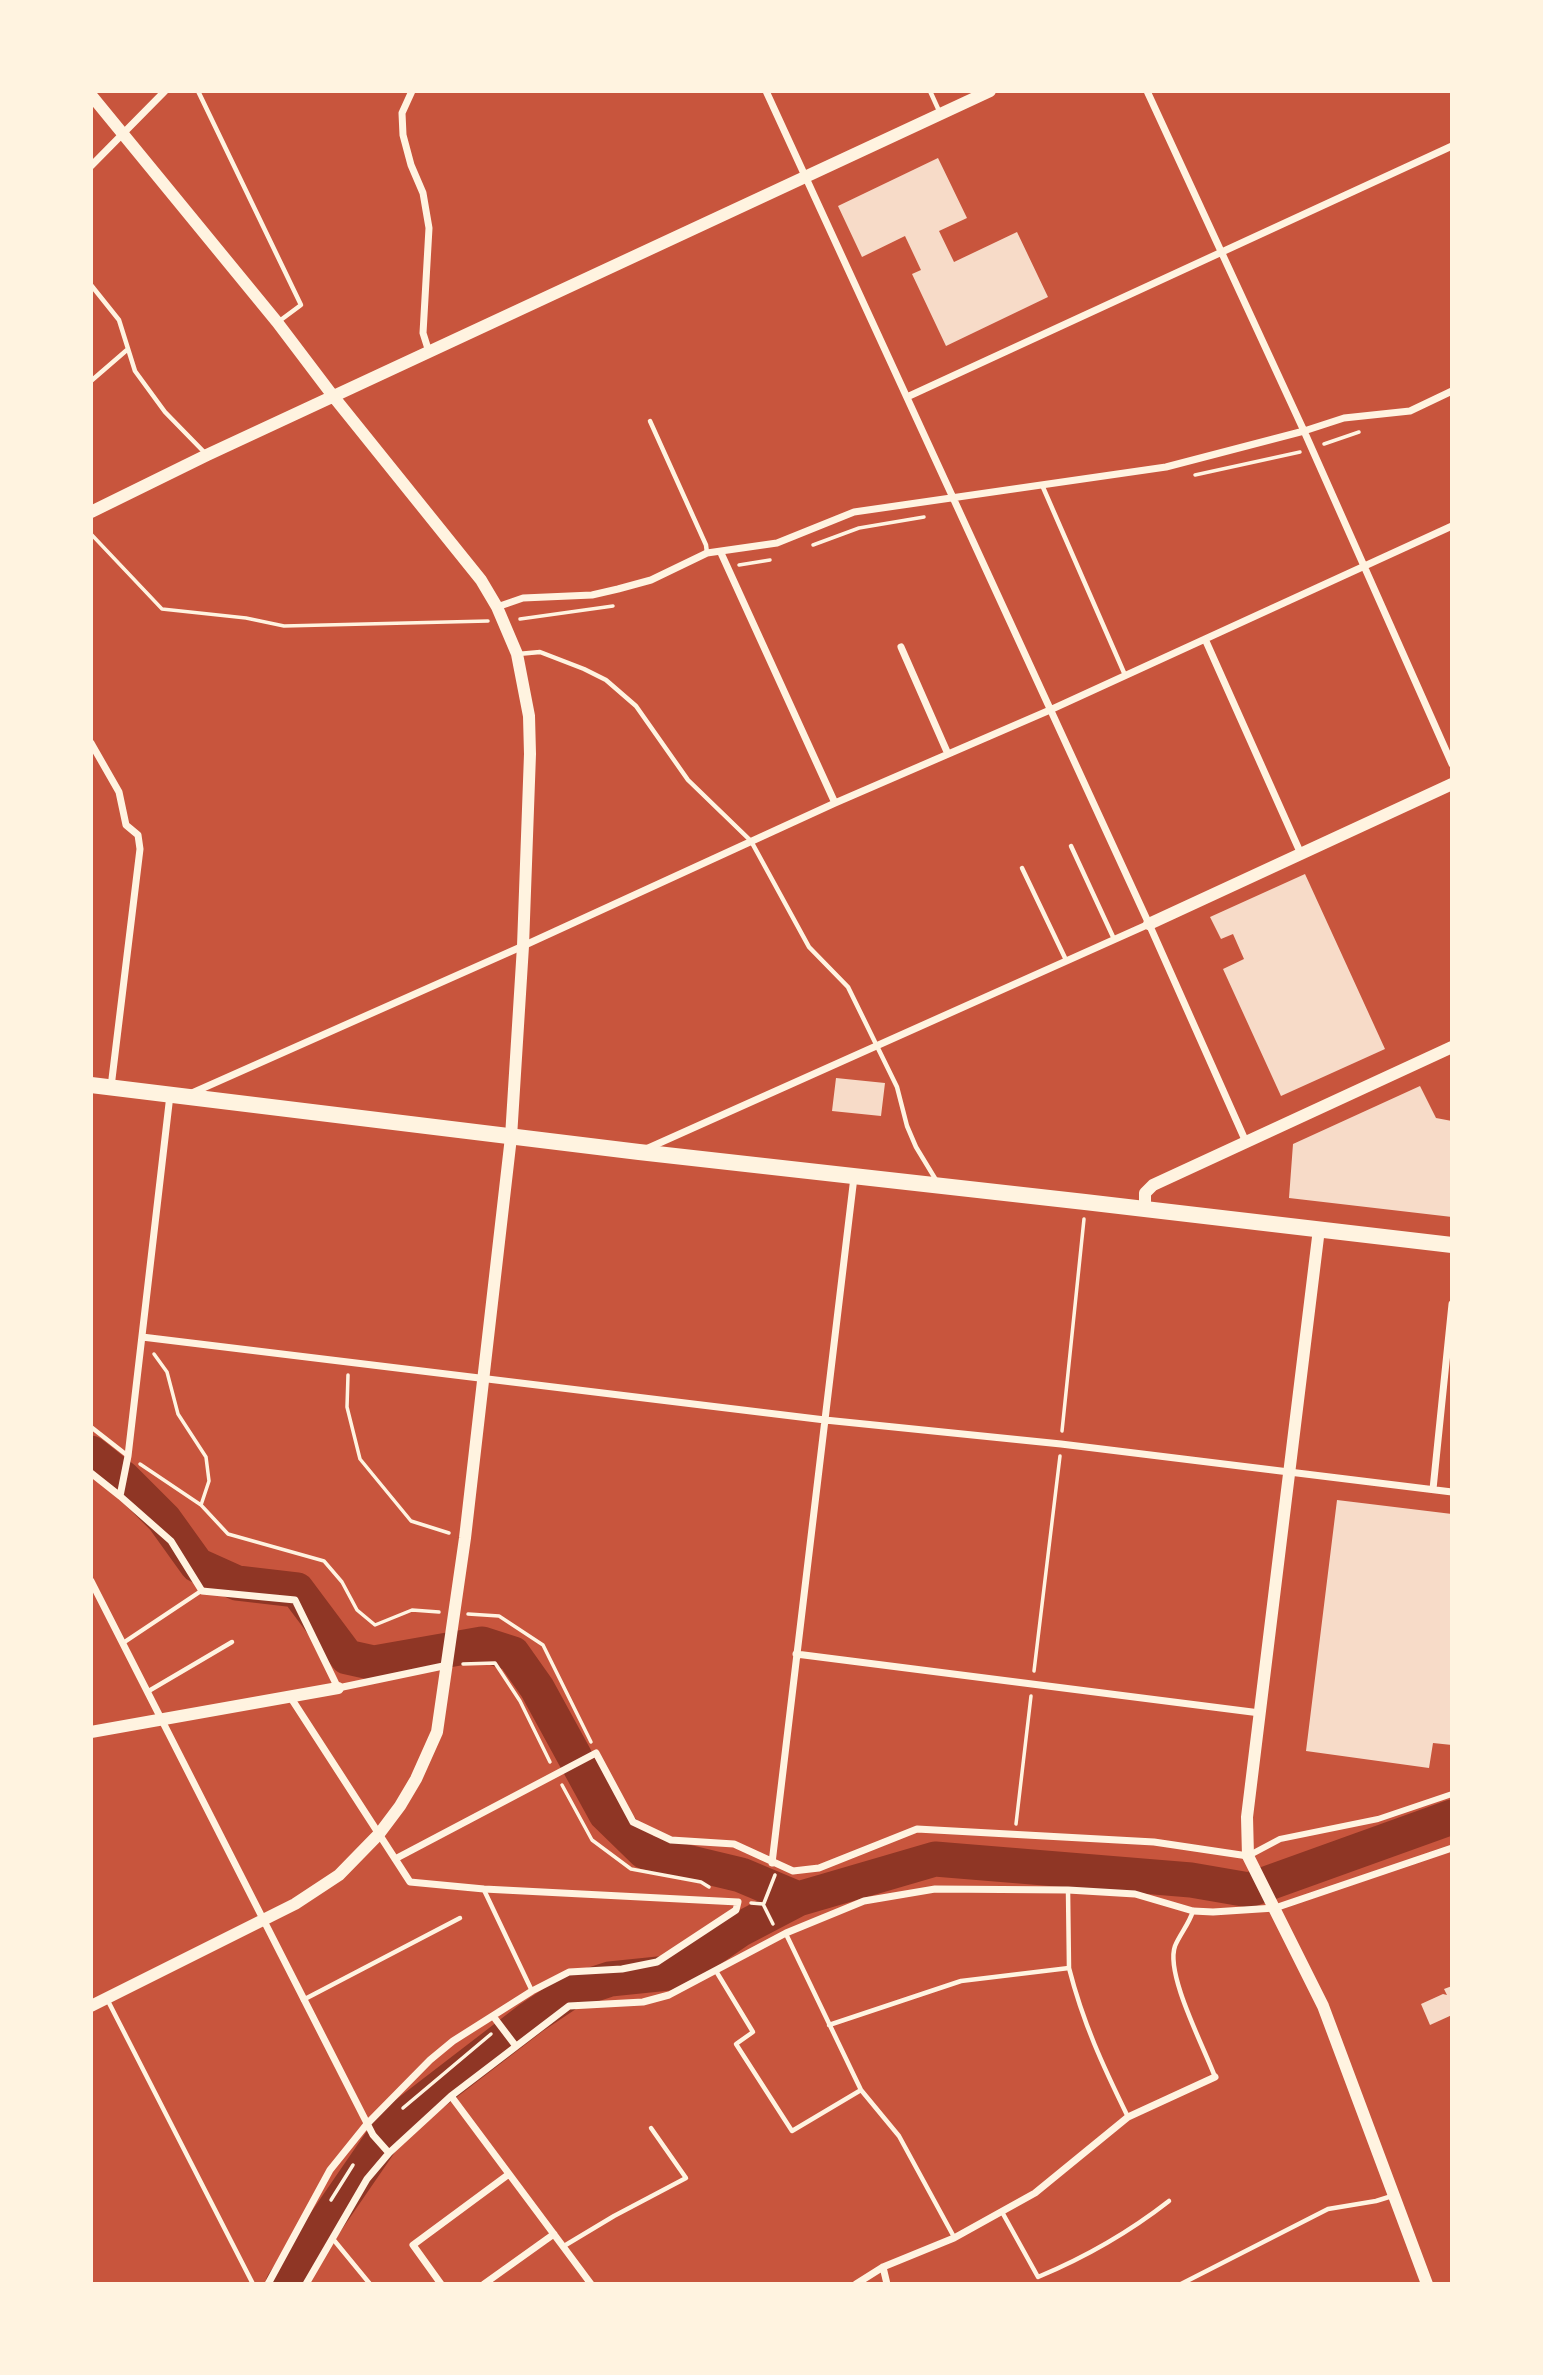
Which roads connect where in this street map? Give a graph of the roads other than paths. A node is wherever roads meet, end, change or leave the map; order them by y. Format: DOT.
graph roads {
  1 [pos="165,91"];
  2 [pos="198,91"];
  3 [pos="412,91"];
  4 [pos="766,91"];
  5 [pos="930,91"];
  6 [pos="990,91"];
  7 [pos="1147,91"];
  8 [pos="91,95"];
  9 [pos="940,114"];
  10 [pos="123,134"];
  11 [pos="1452,146"];
  12 [pos="91,166"];
  13 [pos="806,177"];
  14 [pos="1220,253"];
  15 [pos="91,285"];
  16 [pos="277,322"];
  17 [pos="128,349"];
  18 [pos="429,352"];
  19 [pos="91,381"];
  20 [pos="1452,391"];
  21 [pos="333,396"];
  22 [pos="907,397"];
  23 [pos="650,421"];
  24 [pos="1304,431"];
  25 [pos="207,455"];
  26 [pos="1042,485"];
  27 [pos="953,498"];
  28 [pos="91,512"];
  29 [pos="1452,527"];
  30 [pos="707,553"];
  31 [pos="721,553"];
  32 [pos="1363,566"];
  33 [pos="497,607"];
  34 [pos="1205,639"];
  35 [pos="901,647"];
  36 [pos="517,654"];
  37 [pos="1125,675"];
  38 [pos="1050,710"];
  39 [pos="91,743"];
  40 [pos="948,754"];
  41 [pos="1452,764"];
  42 [pos="1452,784"];
  43 [pos="835,803"];
  44 [pos="751,841"];
  45 [pos="1071,846"];
  46 [pos="1301,854"];
  47 [pos="1022,868"];
  48 [pos="1149,924"];
  49 [pos="1114,939"];
  50 [pos="523,946"];
  51 [pos="1066,960"];
  52 [pos="877,1044"];
  53 [pos="1452,1047"];
  54 [pos="91,1085"];
  55 [pos="111,1087"];
  56 [pos="170,1094"];
  57 [pos="188,1095"];
  58 [pos="511,1137"];
  59 [pos="1246,1142"];
  60 [pos="639,1153"];
  61 [pos="854,1177"];
  62 [pos="939,1186"];
  63 [pos="1144,1209"];
  64 [pos="1319,1229"];
  65 [pos="1452,1245"];
  66 [pos="1452,1304"];
  67 [pos="142,1337"];
  68 [pos="484,1377"];
  69 [pos="825,1420"];
  70 [pos="91,1427"];
  71 [pos="127,1459"];
  72 [pos="1289,1473"];
  73 [pos="91,1474"];
  74 [pos="1433,1489"];
  75 [pos="1452,1492"];
  76 [pos="120,1496"];
  77 [pos="91,1581"];
  78 [pos="202,1591"];
  79 [pos="100,1599"];
  80 [pos="91,1603"];
  81 [pos="232,1642"];
  82 [pos="123,1643"];
  83 [pos="796,1654"];
  84 [pos="448,1661"];
  85 [pos="338,1688"];
  86 [pos="147,1692"];
  87 [pos="291,1698"];
  88 [pos="1260,1713"];
  89 [pos="162,1719"];
  90 [pos="91,1732"];
  91 [pos="1452,1794"];
  92 [pos="379,1834"];
  93 [pos="1452,1848"];
  94 [pos="1248,1856"];
  95 [pos="395,1859"];
  96 [pos="772,1863"];
  97 [pos="484,1889"];
  98 [pos="1068,1890"];
  99 [pos="1275,1908"];
  100 [pos="1193,1911"];
  101 [pos="460,1918"];
  102 [pos="262,1921"];
  103 [pos="786,1933"];
  104 [pos="1069,1968"];
  105 [pos="715,1970"];
  106 [pos="532,1991"];
  107 [pos="107,1998"];
  108 [pos="303,2000"];
  109 [pos="91,2006"];
  110 [pos="493,2016"];
  111 [pos="830,2025"];
  112 [pos="513,2042"];
  113 [pos="1215,2077"];
  114 [pos="861,2090"];
  115 [pos="451,2096"];
  116 [pos="1128,2117"];
  117 [pos="367,2124"];
  118 [pos="651,2128"];
  119 [pos="389,2153"];
  120 [pos="509,2174"];
  121 [pos="1393,2195"];
  122 [pos="1169,2201"];
  123 [pos="1002,2212"];
  124 [pos="554,2234"];
  125 [pos="333,2238"];
  126 [pos="954,2238"];
  127 [pos="563,2247"];
  128 [pos="883,2267"];
  129 [pos="253,2284"];
  130 [pos="268,2284"];
  131 [pos="306,2284"];
  132 [pos="370,2284"];
  133 [pos="441,2284"];
  134 [pos="484,2284"];
  135 [pos="591,2284"];
  136 [pos="856,2284"];
  137 [pos="887,2284"];
  138 [pos="1181,2284"];
  139 [pos="1427,2284"];
  1 -- 10 [label="street"];
  2 -- 16 [label="lane"];
  3 -- 18 [label="street"];
  4 -- 13 [label="street"];
  5 -- 9 [label="lane"];
  6 -- 9 [label="street"];
  7 -- 14 [label="street"];
  8 -- 10 [label="street"];
  9 -- 13 [label="street"];
  10 -- 12 [label="street"];
  10 -- 16 [label="street"];
  11 -- 14 [label="street"];
  13 -- 18 [label="street"];
  13 -- 22 [label="street"];
  14 -- 22 [label="street"];
  14 -- 24 [label="street"];
  15 -- 17 [label="lane"];
  16 -- 21 [label="street"];
  17 -- 19 [label="lane"];
  17 -- 25 [label="lane"];
  18 -- 21 [label="street"];
  20 -- 24 [label="street"];
  21 -- 25 [label="street"];
  21 -- 33 [label="street"];
  22 -- 27 [label="street"];
  23 -- 30 [label="lane"];
  24 -- 26 [label="street"];
  24 -- 32 [label="street"];
  25 -- 28 [label="street"];
  26 -- 27 [label="street"];
  26 -- 37 [label="lane"];
  27 -- 31 [label="street"];
  27 -- 38 [label="street"];
  29 -- 32 [label="street"];
  30 -- 31 [label="street"];
  30 -- 33 [label="street"];
  31 -- 43 [label="street"];
  32 -- 34 [label="street"];
  32 -- 41 [label="street"];
  33 -- 36 [label="street"];
  34 -- 37 [label="street"];
  34 -- 46 [label="street"];
  35 -- 40 [label="street"];
  36 -- 44 [label="lane"];
  36 -- 50 [label="street"];
  37 -- 38 [label="street"];
  38 -- 40 [label="street"];
  38 -- 48 [label="street"];
  39 -- 55 [label="street"];
  40 -- 43 [label="street"];
  42 -- 46 [label="street"];
  43 -- 44 [label="street"];
  44 -- 50 [label="street"];
  44 -- 52 [label="lane"];
  45 -- 49 [label="lane"];
  46 -- 48 [label="street"];
  47 -- 51 [label="lane"];
  48 -- 49 [label="street"];
  48 -- 59 [label="street"];
  49 -- 51 [label="street"];
  50 -- 57 [label="street"];
  50 -- 58 [label="street"];
  51 -- 52 [label="street"];
  52 -- 60 [label="street"];
  52 -- 62 [label="lane"];
  53 -- 59 [label="street"];
  54 -- 55 [label="highway"];
  55 -- 56 [label="highway"];
  56 -- 57 [label="highway"];
  56 -- 67 [label="street"];
  57 -- 58 [label="highway"];
  58 -- 60 [label="highway"];
  58 -- 68 [label="street"];
  59 -- 63 [label="street"];
  60 -- 61 [label="highway"];
  61 -- 62 [label="highway"];
  61 -- 69 [label="street"];
  62 -- 63 [label="highway"];
  63 -- 64 [label="highway"];
  64 -- 65 [label="highway"];
  64 -- 72 [label="street"];
  66 -- 74 [label="street"];
  67 -- 68 [label="street"];
  67 -- 71 [label="street"];
  68 -- 69 [label="street"];
  68 -- 84 [label="street"];
  69 -- 72 [label="street"];
  69 -- 83 [label="street"];
  70 -- 71 [label="lane"];
  71 -- 76 [label="street"];
  72 -- 74 [label="street"];
  72 -- 88 [label="street"];
  73 -- 76 [label="street"];
  74 -- 75 [label="street"];
  76 -- 78 [label="street"];
  77 -- 79 [label="street"];
  78 -- 82 [label="lane"];
  78 -- 85 [label="street"];
  79 -- 80 [label="lane"];
  79 -- 82 [label="street"];
  81 -- 86 [label="lane"];
  82 -- 86 [label="street"];
  83 -- 88 [label="street"];
  83 -- 96 [label="street"];
  84 -- 85 [label="street"];
  84 -- 92 [label="street"];
  85 -- 87 [label="street"];
  86 -- 89 [label="street"];
  87 -- 89 [label="street"];
  87 -- 92 [label="street"];
  88 -- 94 [label="street"];
  89 -- 90 [label="street"];
  89 -- 102 [label="street"];
  91 -- 94 [label="street"];
  92 -- 95 [label="street"];
  92 -- 102 [label="street"];
  93 -- 99 [label="street"];
  94 -- 96 [label="street"];
  94 -- 99 [label="street"];
  95 -- 96 [label="street"];
  95 -- 97 [label="street"];
  97 -- 106 [label="lane"];
  97 -- 106 [label="street"];
  98 -- 100 [label="street"];
  98 -- 103 [label="street"];
  98 -- 104 [label="lane"];
  99 -- 100 [label="street"];
  99 -- 121 [label="street"];
  100 -- 113 [label="lane"];
  101 -- 108 [label="lane"];
  102 -- 107 [label="street"];
  102 -- 108 [label="street"];
  103 -- 105 [label="street"];
  103 -- 111 [label="lane"];
  104 -- 111 [label="lane"];
  104 -- 116 [label="lane"];
  105 -- 112 [label="street"];
  105 -- 114 [label="lane"];
  106 -- 110 [label="street"];
  107 -- 109 [label="street"];
  107 -- 129 [label="lane"];
  108 -- 117 [label="street"];
  110 -- 112 [label="street"];
  110 -- 117 [label="street"];
  111 -- 114 [label="lane"];
  112 -- 115 [label="street"];
  113 -- 116 [label="street"];
  114 -- 126 [label="lane"];
  115 -- 119 [label="street"];
  115 -- 120 [label="street"];
  116 -- 123 [label="street"];
  117 -- 119 [label="street"];
  117 -- 130 [label="street"];
  118 -- 127 [label="lane"];
  119 -- 125 [label="street"];
  120 -- 124 [label="street"];
  120 -- 133 [label="street"];
  121 -- 138 [label="lane"];
  121 -- 139 [label="street"];
  122 -- 123 [label="lane"];
  123 -- 126 [label="street"];
  124 -- 127 [label="street"];
  124 -- 134 [label="street"];
  125 -- 131 [label="street"];
  125 -- 132 [label="lane"];
  126 -- 128 [label="street"];
  127 -- 135 [label="street"];
  128 -- 136 [label="street"];
  128 -- 137 [label="street"];
}
